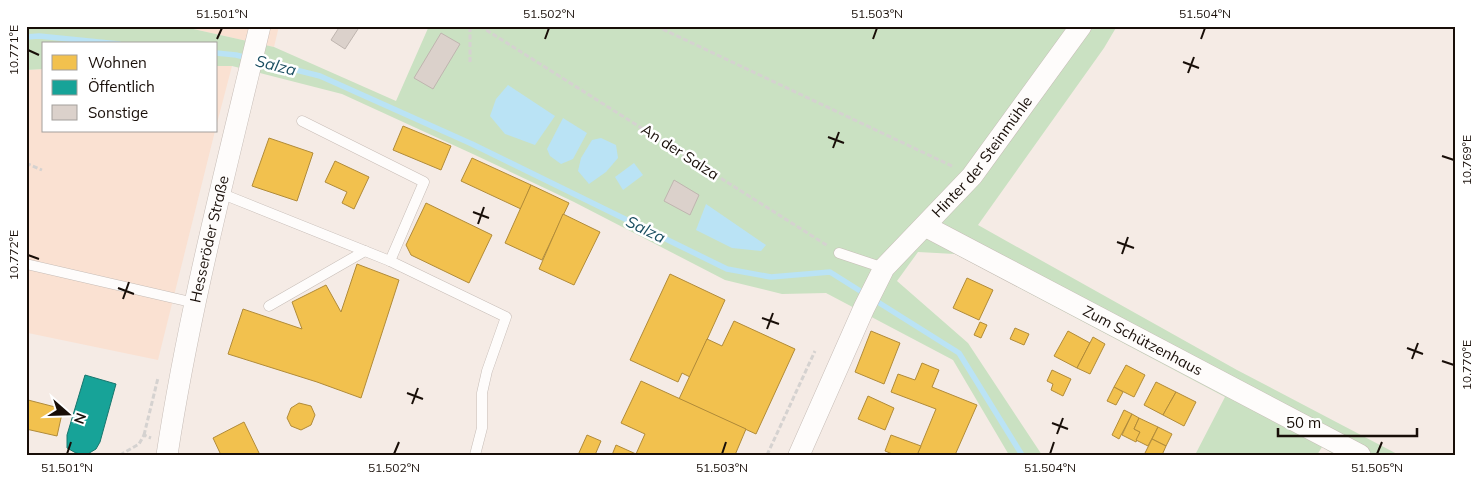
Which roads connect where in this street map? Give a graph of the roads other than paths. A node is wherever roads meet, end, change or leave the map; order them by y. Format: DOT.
graph roads {
  1 [pos="260,26"];
  2 [pos="1081,26"];
  3 [pos="302,120"];
  4 [pos="220,193"];
  5 [pos="925,226"];
  6 [pos="365,251"];
  7 [pos="839,253"];
  8 [pos="390,261"];
  9 [pos="26,264"];
  10 [pos="881,275"];
  11 [pos="194,303"];
  12 [pos="269,306"];
  13 [pos="168,455"];
  14 [pos="475,455"];
  15 [pos="799,455"];
  16 [pos="1360,455"];
  1 -- 4 [label="street, Hesseröder Straße"];
  2 -- 5 [label="street, Hinter der Steinmühle"];
  3 -- 8 [label="lane"];
  4 -- 6 [label="lane"];
  4 -- 11 [label="street, Hesseröder Straße"];
  5 -- 10 [label="street, Hinter der Steinmühle"];
  5 -- 16 [label="street, Zum Schützenhaus"];
  6 -- 8 [label="lane"];
  6 -- 12 [label="lane"];
  7 -- 10 [label="lane"];
  8 -- 14 [label="lane"];
  9 -- 11 [label="lane"];
  10 -- 15 [label="street, Hinter der Steinmühle"];
  11 -- 13 [label="street, Hesseröder Straße"];
}
